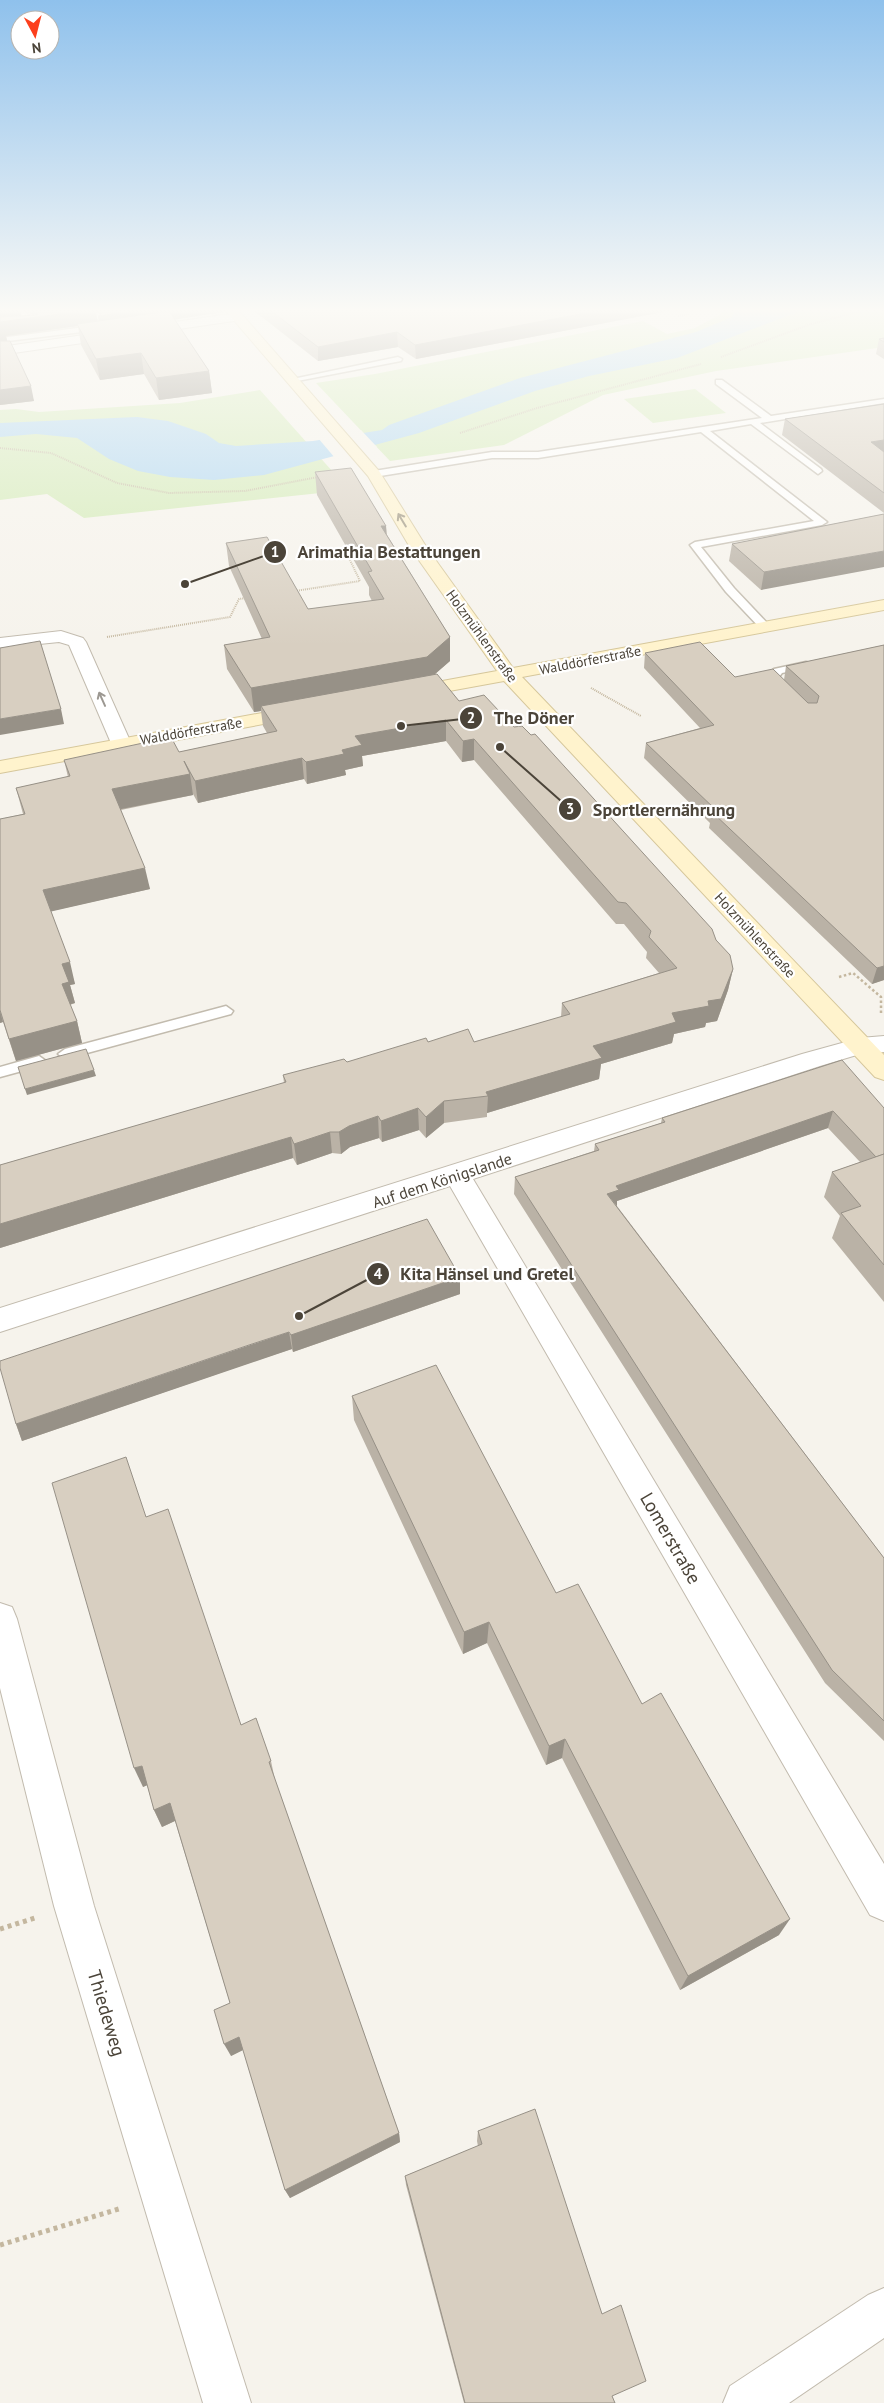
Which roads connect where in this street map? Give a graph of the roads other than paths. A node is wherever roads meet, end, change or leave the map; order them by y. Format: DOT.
graph roads {
  1 [pos="329,422"];
  2 [pos="751,422"];
  3 [pos="752,422"];
  4 [pos="702,429"];
  5 [pos="366,465"];
  6 [pos="818,470"];
  7 [pos="884,605"];
  8 [pos="765,627"];
  9 [pos="0,643"];
  10 [pos="822,662"];
  11 [pos="509,675"];
  12 [pos="391,696"];
  13 [pos="791,698"];
  14 [pos="315,709"];
  15 [pos="121,744"];
  16 [pos="0,767"];
  17 [pos="226,1011"];
  18 [pos="872,1045"];
  19 [pos="884,1071"];
  20 [pos="0,1072"];
  21 [pos="457,1175"];
  22 [pos="0,1320"];
  23 [pos="0,1619"];
  24 [pos="884,1900"];
  25 [pos="884,2311"];
  26 [pos="227,2403"];
  27 [pos="747,2403"];
  1 -- 5 [label="street, Holzmühlenstraße"];
  2 -- 4 [label="lane"];
  3 -- 6 [label="lane"];
  4 -- 5 [label="lane"];
  4 -- 8 [label="lane"];
  11 -- 5 [label="street, Holzmühlenstraße, one-way"];
  7 -- 8 [label="street, Walddörferstraße"];
  8 -- 11 [label="street, Walddörferstraße"];
  15 -- 9 [label="street, one-way"];
  10 -- 13 [label="lane"];
  11 -- 12 [label="street, Walddörferstraße"];
  11 -- 18 [label="street, Holzmühlenstraße"];
  14 -- 15 [label="street, Walddörferstraße"];
  15 -- 16 [label="street, Walddörferstraße"];
  17 -- 20 [label="lane"];
  18 -- 19 [label="street, Holzmühlenstraße"];
  18 -- 21 [label="street, Auf dem Königslande"];
  21 -- 22 [label="street, Auf dem Königslande"];
  21 -- 24 [label="street, Lomerstraße"];
  23 -- 26 [label="street, Thiedeweg"];
  25 -- 27 [label="street"];
}
